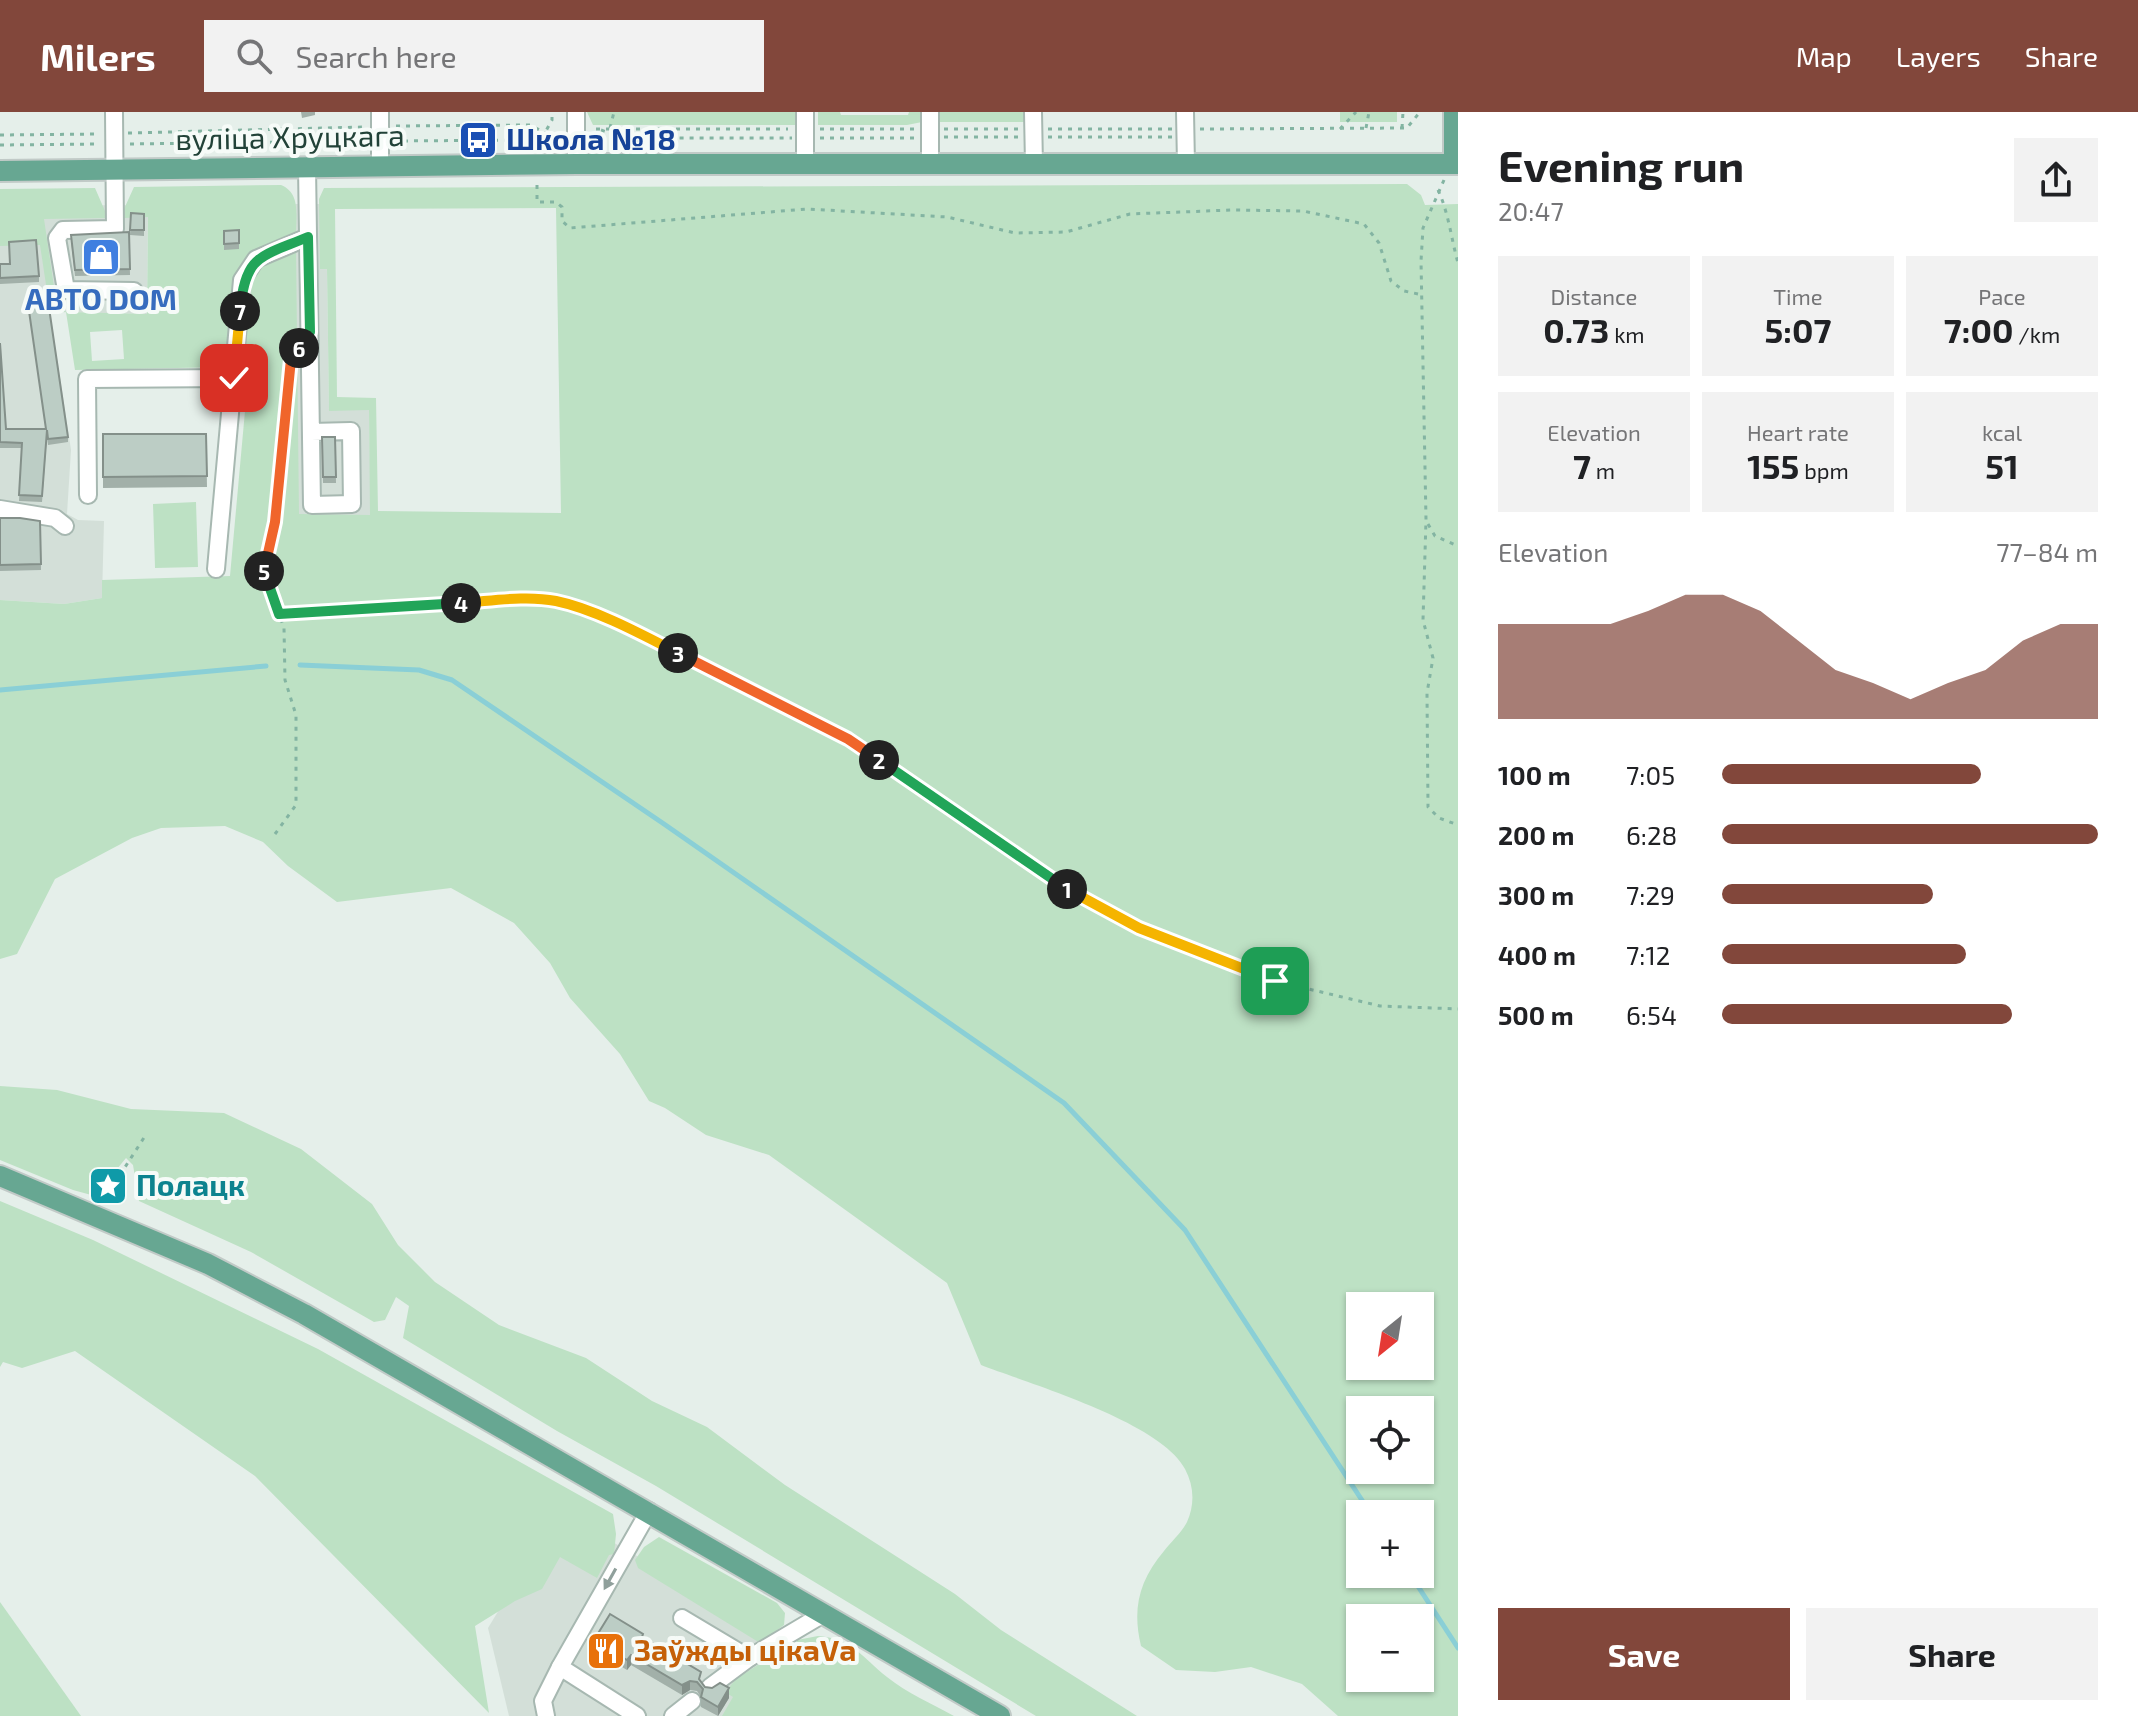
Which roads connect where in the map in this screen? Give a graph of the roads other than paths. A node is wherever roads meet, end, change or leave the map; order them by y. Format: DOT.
graph roads {
  1 [pos="114,112"];
  2 [pos="576,112"];
  3 [pos="1454,112"];
  4 [pos="1185,120"];
  5 [pos="805,126"];
  6 [pos="930,126"];
  7 [pos="1034,126"];
  8 [pos="379,127"];
  9 [pos="1457,163"];
  10 [pos="576,164"];
  11 [pos="1186,164"];
  12 [pos="805,165"];
  13 [pos="1034,165"];
  14 [pos="930,166"];
  15 [pos="307,167"];
  16 [pos="380,167"];
  17 [pos="115,170"];
  18 [pos="0,171"];
  19 [pos="308,237"];
  20 [pos="134,291"];
  21 [pos="234,378"];
  22 [pos="311,432"];
  23 [pos="88,495"];
  24 [pos="0,509"];
  25 [pos="65,526"];
  26 [pos="216,569"];
  27 [pos="0,1176"];
  28 [pos="649,1511"];
  29 [pos="825,1613"];
  30 [pos="682,1618"];
  31 [pos="749,1658"];
  32 [pos="560,1667"];
  33 [pos="710,1687"];
  34 [pos="692,1701"];
  35 [pos="546,1716"];
  36 [pos="637,1716"];
  37 [pos="673,1716"];
  38 [pos="1000,1716"];
  1 -- 17 [label="street"];
  2 -- 10 [label="street"];
  3 -- 9 [label="main road"];
  4 -- 11 [label="street"];
  5 -- 12 [label="street"];
  6 -- 14 [label="street"];
  7 -- 13 [label="street"];
  8 -- 16 [label="street"];
  9 -- 11 [label="main road, вуліца Хруцкага"];
  10 -- 12 [label="main road, вуліца Хруцкага"];
  10 -- 16 [label="main road, вуліца Хруцкага"];
  11 -- 13 [label="main road, вуліца Хруцкага"];
  12 -- 14 [label="main road, вуліца Хруцкага"];
  13 -- 14 [label="main road, вуліца Хруцкага"];
  15 -- 16 [label="main road, вуліца Хруцкага"];
  15 -- 17 [label="main road, вуліца Хруцкага"];
  15 -- 19 [label="street"];
  17 -- 18 [label="main road, вуліца Хруцкага"];
  17 -- 20 [label="street"];
  19 -- 21 [label="street"];
  19 -- 22 [label="street"];
  21 -- 23 [label="street"];
  21 -- 26 [label="street"];
  22 -- 22 [label="street"];
  24 -- 25 [label="street"];
  27 -- 28 [label="main road"];
  28 -- 29 [label="main road"];
  28 -- 32 [label="street, one-way"];
  29 -- 31 [label="street"];
  29 -- 38 [label="main road"];
  30 -- 31 [label="street"];
  31 -- 33 [label="street"];
  32 -- 35 [label="street"];
  32 -- 36 [label="street"];
  34 -- 37 [label="street"];
}
